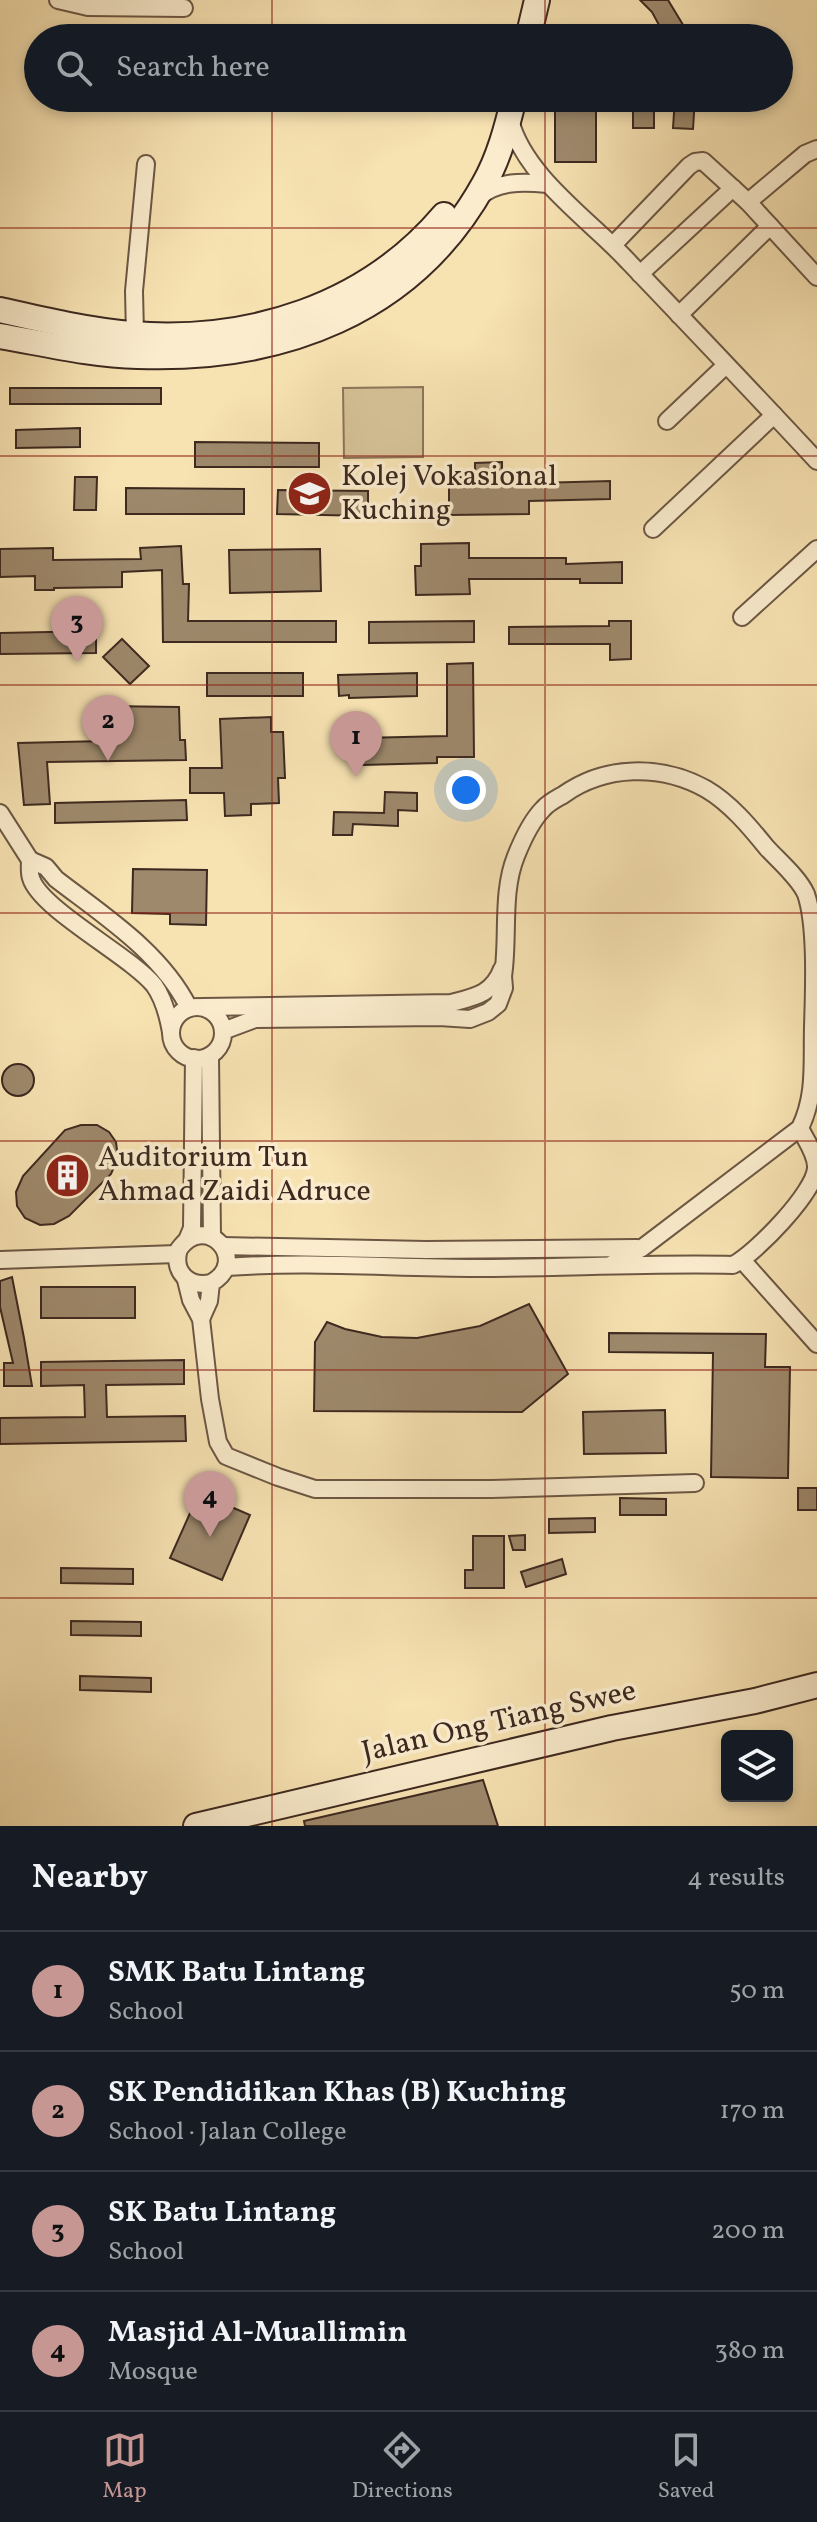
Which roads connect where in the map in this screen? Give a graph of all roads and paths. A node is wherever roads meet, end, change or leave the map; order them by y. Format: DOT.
graph roads {
  1 [pos="58,0"];
  2 [pos="521,0"];
  3 [pos="537,0"];
  4 [pos="137,3"];
  5 [pos="184,8"];
  6 [pos="515,24"];
  7 [pos="531,24"];
  8 [pos="503,112"];
  9 [pos="506,112"];
  10 [pos="509,112"];
  11 [pos="817,149"];
  12 [pos="146,164"];
  13 [pos="548,184"];
  14 [pos="733,188"];
  15 [pos="748,202"];
  16 [pos="470,205"];
  17 [pos="770,226"];
  18 [pos="613,245"];
  19 [pos="640,274"];
  20 [pos="817,277"];
  21 [pos="0,310"];
  22 [pos="679,315"];
  23 [pos="0,320"];
  24 [pos="56,322"];
  25 [pos="135,334"];
  26 [pos="0,336"];
  27 [pos="726,365"];
  28 [pos="774,415"];
  29 [pos="667,421"];
  30 [pos="817,461"];
  31 [pos="653,529"];
  32 [pos="817,549"];
  33 [pos="742,617"];
  34 [pos="0,813"];
  35 [pos="30,860"];
  36 [pos="505,960"];
  37 [pos="196,1008"];
  38 [pos="223,1031"];
  39 [pos="171,1032"];
  40 [pos="202,1057"];
  41 [pos="800,1128"];
  42 [pos="816,1179"];
  43 [pos="217,1242"];
  44 [pos="182,1247"];
  45 [pos="642,1248"];
  46 [pos="481,1250"];
  47 [pos="128,1257"];
  48 [pos="0,1260"];
  49 [pos="742,1260"];
  50 [pos="612,1264"];
  51 [pos="226,1267"];
  52 [pos="476,1268"];
  53 [pos="183,1276"];
  54 [pos="211,1283"];
  55 [pos="201,1319"];
  56 [pos="817,1344"];
  57 [pos="695,1483"];
  58 [pos="817,1685"];
  59 [pos="196,1826"];
  1 -- 4 [label="street"];
  2 -- 6 [label="main road"];
  3 -- 7 [label="main road"];
  4 -- 5 [label="street"];
  8 -- 25 [label="main road"];
  9 -- 16 [label="main road"];
  10 -- 13 [label="street"];
  11 -- 15 [label="street"];
  12 -- 25 [label="street"];
  13 -- 16 [label="street"];
  13 -- 18 [label="street"];
  14 -- 15 [label="street"];
  14 -- 18 [label="street"];
  14 -- 19 [label="street"];
  15 -- 17 [label="street"];
  16 -- 26 [label="main road"];
  17 -- 20 [label="street"];
  17 -- 22 [label="street"];
  18 -- 19 [label="street"];
  19 -- 22 [label="street"];
  21 -- 24 [label="main road"];
  22 -- 27 [label="street"];
  23 -- 24 [label="main road"];
  24 -- 25 [label="main road"];
  27 -- 28 [label="street"];
  27 -- 29 [label="street"];
  28 -- 30 [label="street"];
  28 -- 31 [label="street"];
  32 -- 33 [label="street"];
  34 -- 35 [label="street"];
  35 -- 37 [label="street"];
  35 -- 39 [label="street"];
  36 -- 37 [label="street"];
  36 -- 38 [label="street"];
  36 -- 41 [label="street"];
  37 -- 38 [label="street"];
  37 -- 39 [label="street"];
  38 -- 40 [label="street"];
  39 -- 40 [label="street"];
  40 -- 43 [label="street"];
  40 -- 44 [label="street"];
  41 -- 42 [label="street"];
  41 -- 45 [label="street"];
  42 -- 49 [label="street"];
  43 -- 44 [label="street"];
  43 -- 46 [label="street"];
  43 -- 51 [label="street"];
  44 -- 47 [label="street"];
  44 -- 53 [label="street"];
  45 -- 46 [label="street"];
  45 -- 50 [label="street"];
  46 -- 52 [label="street"];
  47 -- 48 [label="street"];
  47 -- 53 [label="street"];
  49 -- 50 [label="street"];
  49 -- 56 [label="street"];
  50 -- 52 [label="street"];
  51 -- 52 [label="street"];
  51 -- 54 [label="street"];
  53 -- 54 [label="street"];
  53 -- 55 [label="street"];
  54 -- 55 [label="street"];
  55 -- 57 [label="street"];
  58 -- 59 [label="main road, Jalan Ong Tiang Swee"];
}
